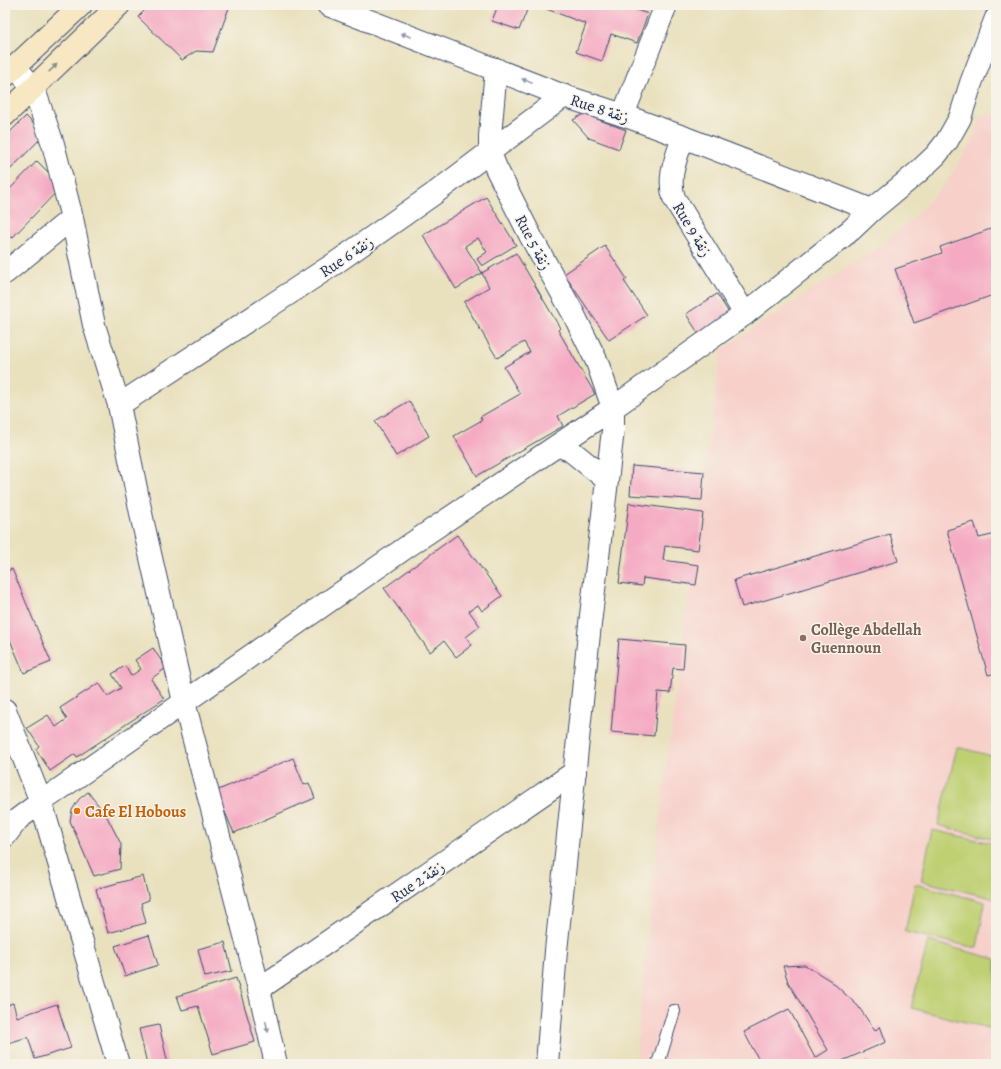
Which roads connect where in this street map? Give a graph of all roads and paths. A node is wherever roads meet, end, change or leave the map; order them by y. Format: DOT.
graph roads {
  1 [pos="81,5"];
  2 [pos="119,5"];
  3 [pos="328,5"];
  4 [pos="666,5"];
  5 [pos="995,26"];
  6 [pos="496,68"];
  7 [pos="10,72"];
  8 [pos="34,87"];
  9 [pos="564,96"];
  10 [pos="5,115"];
  11 [pos="623,115"];
  12 [pos="684,137"];
  13 [pos="490,153"];
  14 [pos="872,210"];
  15 [pos="72,218"];
  16 [pos="5,273"];
  17 [pos="745,314"];
  18 [pos="119,405"];
  19 [pos="614,408"];
  20 [pos="559,446"];
  21 [pos="607,480"];
  22 [pos="184,702"];
  23 [pos="5,710"];
  24 [pos="575,772"];
  25 [pos="41,802"];
  26 [pos="5,836"];
  27 [pos="259,989"];
  28 [pos="674,1011"];
  29 [pos="118,1064"];
  30 [pos="276,1064"];
  31 [pos="547,1064"];
  32 [pos="658,1064"];
  1 -- 7 [label="main road"];
  8 -- 2 [label="main road, one-way"];
  6 -- 3 [label="street, Rue 8 زنقة, one-way"];
  4 -- 11 [label="street"];
  5 -- 14 [label="street"];
  9 -- 6 [label="street, Rue 8 زنقة, one-way"];
  6 -- 13 [label="street, Rue 5 زنقة"];
  7 -- 8 [label="street"];
  8 -- 10 [label="main road"];
  8 -- 15 [label="street"];
  9 -- 11 [label="street, Rue 8 زنقة"];
  9 -- 13 [label="street, Rue 6 زنقة"];
  11 -- 12 [label="street, Rue 8 زنقة"];
  12 -- 14 [label="street, Rue 8 زنقة"];
  12 -- 17 [label="street, Rue 9 زنقة"];
  13 -- 18 [label="street, Rue 6 زنقة"];
  13 -- 19 [label="street, Rue 5 زنقة"];
  14 -- 17 [label="street"];
  15 -- 16 [label="street"];
  15 -- 18 [label="street"];
  17 -- 19 [label="street"];
  18 -- 22 [label="street"];
  19 -- 20 [label="street"];
  19 -- 21 [label="street"];
  20 -- 21 [label="street"];
  20 -- 22 [label="street"];
  21 -- 24 [label="street"];
  22 -- 25 [label="street"];
  22 -- 27 [label="street"];
  23 -- 25 [label="street"];
  24 -- 27 [label="street, Rue 2 زنقة"];
  24 -- 31 [label="street"];
  25 -- 26 [label="street"];
  25 -- 29 [label="street"];
  27 -- 30 [label="street, one-way"];
  28 -- 32 [label="lane"];
}
